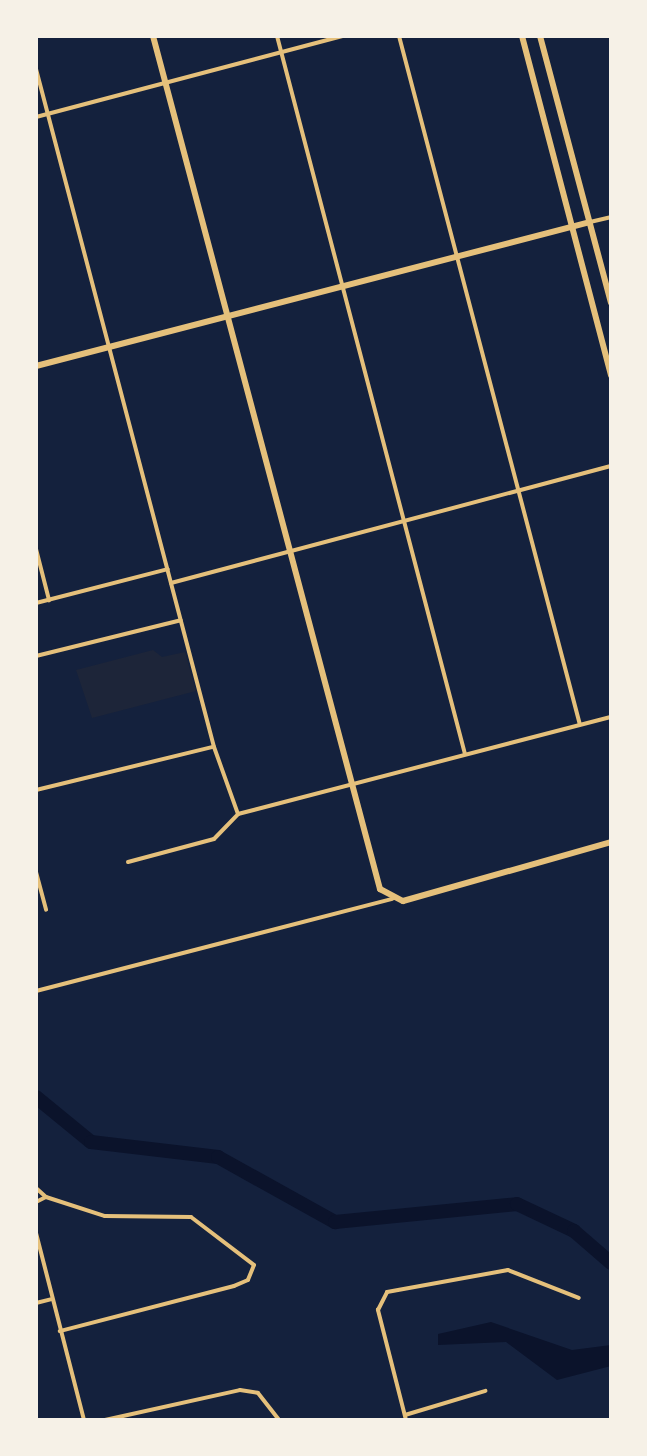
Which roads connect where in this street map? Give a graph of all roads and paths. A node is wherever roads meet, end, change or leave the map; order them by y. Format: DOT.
graph roads {
  1 [pos="153,36"];
  2 [pos="277,36"];
  3 [pos="342,36"];
  4 [pos="399,36"];
  5 [pos="522,36"];
  6 [pos="540,36"];
  7 [pos="281,52"];
  8 [pos="36,69"];
  9 [pos="166,84"];
  10 [pos="48,114"];
  11 [pos="36,117"];
  12 [pos="611,217"];
  13 [pos="590,222"];
  14 [pos="573,226"];
  15 [pos="453,256"];
  16 [pos="341,286"];
  17 [pos="611,303"];
  18 [pos="228,315"];
  19 [pos="109,348"];
  20 [pos="36,366"];
  21 [pos="611,376"];
  22 [pos="611,466"];
  23 [pos="519,489"];
  24 [pos="404,520"];
  25 [pos="36,549"];
  26 [pos="290,551"];
  27 [pos="168,569"];
  28 [pos="171,583"];
  29 [pos="49,600"];
  30 [pos="36,603"];
  31 [pos="181,620"];
  32 [pos="36,656"];
  33 [pos="611,717"];
  34 [pos="580,725"];
  35 [pos="214,747"];
  36 [pos="465,754"];
  37 [pos="352,786"];
  38 [pos="36,790"];
  39 [pos="238,814"];
  40 [pos="611,842"];
  41 [pos="128,862"];
  42 [pos="36,872"];
  43 [pos="392,899"];
  44 [pos="46,910"];
  45 [pos="36,991"];
  46 [pos="36,1188"];
  47 [pos="46,1197"];
  48 [pos="36,1202"];
  49 [pos="36,1233"];
  50 [pos="579,1298"];
  51 [pos="52,1299"];
  52 [pos="36,1303"];
  53 [pos="60,1331"];
  54 [pos="485,1391"];
  55 [pos="405,1417"];
  56 [pos="84,1420"];
  57 [pos="105,1420"];
  58 [pos="279,1420"];
  1 -- 9 [label="street"];
  2 -- 7 [label="street"];
  3 -- 7 [label="street"];
  4 -- 15 [label="street"];
  5 -- 14 [label="street"];
  6 -- 13 [label="street"];
  7 -- 9 [label="street"];
  7 -- 16 [label="street"];
  8 -- 10 [label="street"];
  9 -- 10 [label="street"];
  9 -- 18 [label="street"];
  10 -- 11 [label="street"];
  10 -- 19 [label="street"];
  12 -- 13 [label="street"];
  13 -- 14 [label="street"];
  13 -- 17 [label="street"];
  14 -- 15 [label="street"];
  14 -- 21 [label="street"];
  15 -- 16 [label="street"];
  15 -- 23 [label="street"];
  16 -- 18 [label="street"];
  16 -- 24 [label="street"];
  18 -- 19 [label="street"];
  18 -- 26 [label="street"];
  19 -- 20 [label="street"];
  19 -- 27 [label="street"];
  22 -- 23 [label="street"];
  23 -- 24 [label="street"];
  23 -- 34 [label="street"];
  24 -- 26 [label="street"];
  24 -- 36 [label="street"];
  25 -- 29 [label="street"];
  26 -- 28 [label="street"];
  26 -- 37 [label="street"];
  27 -- 28 [label="street"];
  27 -- 29 [label="street"];
  28 -- 31 [label="street"];
  29 -- 30 [label="street"];
  31 -- 32 [label="street"];
  31 -- 35 [label="street"];
  33 -- 34 [label="street"];
  34 -- 36 [label="street"];
  35 -- 38 [label="street"];
  35 -- 39 [label="street"];
  36 -- 37 [label="street"];
  37 -- 39 [label="street"];
  37 -- 43 [label="street"];
  39 -- 41 [label="street"];
  40 -- 43 [label="street"];
  42 -- 44 [label="street"];
  43 -- 45 [label="street"];
  46 -- 47 [label="street"];
  47 -- 48 [label="street"];
  47 -- 53 [label="street"];
  49 -- 51 [label="street"];
  50 -- 55 [label="street"];
  51 -- 52 [label="street"];
  51 -- 53 [label="street"];
  53 -- 56 [label="street"];
  54 -- 55 [label="street"];
  57 -- 58 [label="street"];
}
